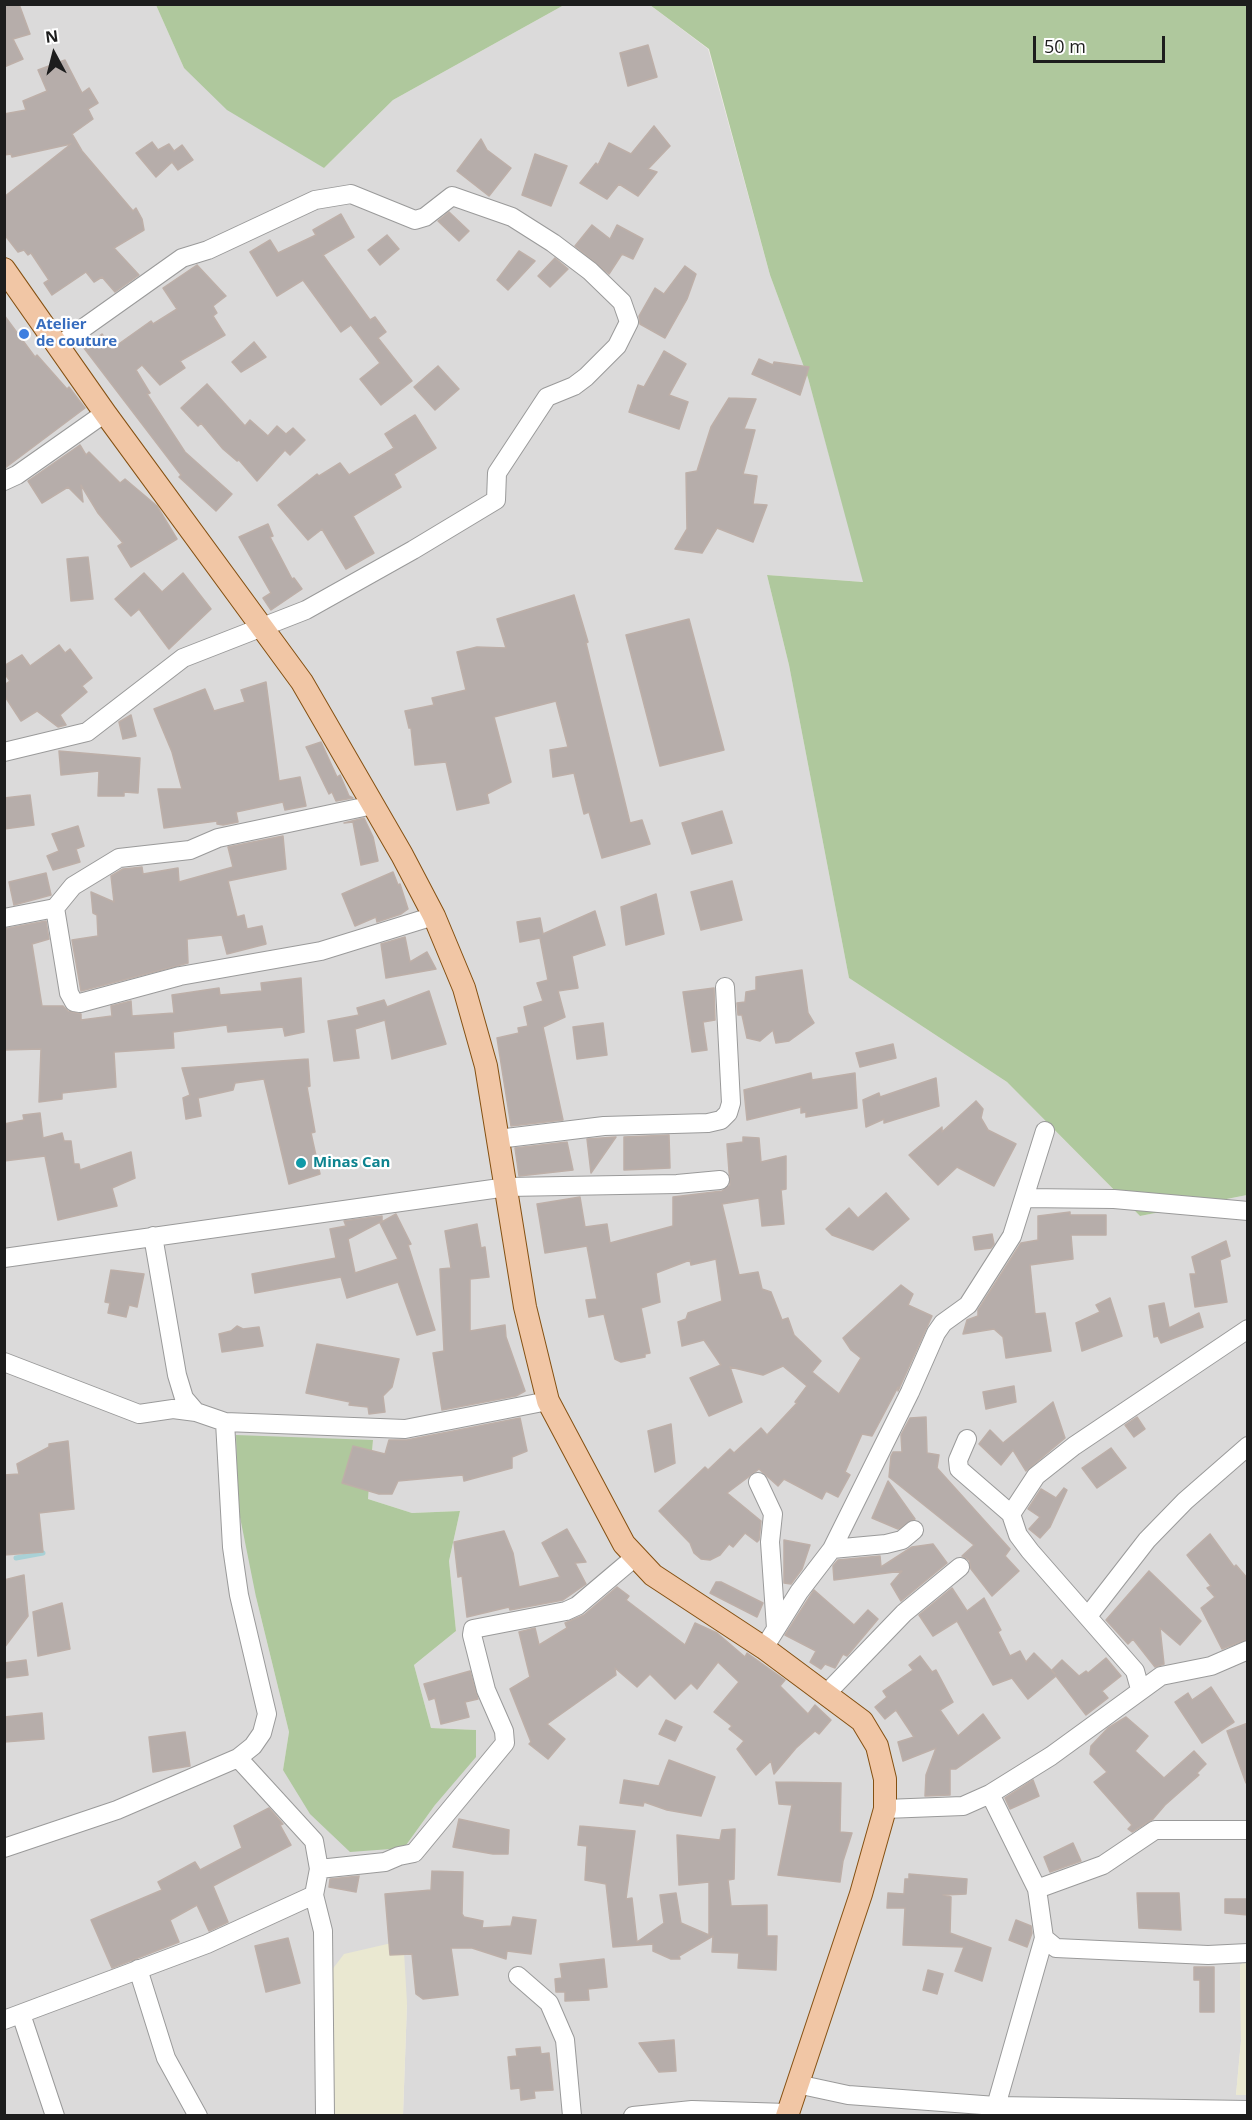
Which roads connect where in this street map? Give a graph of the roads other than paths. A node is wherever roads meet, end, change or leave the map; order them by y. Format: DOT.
graph roads {
  1 [pos="7,278"];
  2 [pos="58,346"];
  3 [pos="105,412"];
  4 [pos="4,481"];
  5 [pos="263,626"];
  6 [pos="4,752"];
  7 [pos="373,806"];
  8 [pos="55,908"];
  9 [pos="434,916"];
  10 [pos="4,918"];
  11 [pos="725,987"];
  12 [pos="1045,1131"];
  13 [pos="498,1139"];
  14 [pos="720,1180"];
  15 [pos="507,1187"];
  16 [pos="1024,1198"];
  17 [pos="1248,1211"];
  18 [pos="153,1236"];
  19 [pos="4,1258"];
  20 [pos="1248,1329"];
  21 [pos="4,1362"];
  22 [pos="548,1401"];
  23 [pos="196,1412"];
  24 [pos="225,1422"];
  25 [pos="967,1439"];
  26 [pos="1248,1446"];
  27 [pos="758,1482"];
  28 [pos="1011,1515"];
  29 [pos="914,1530"];
  30 [pos="832,1549"];
  31 [pos="635,1557"];
  32 [pos="960,1567"];
  33 [pos="1088,1616"];
  34 [pos="776,1628"];
  35 [pos="764,1648"];
  36 [pos="1248,1650"];
  37 [pos="1140,1689"];
  38 [pos="825,1695"];
  39 [pos="238,1758"];
  40 [pos="990,1794"];
  41 [pos="885,1809"];
  42 [pos="1248,1830"];
  43 [pos="4,1848"];
  44 [pos="319,1869"];
  45 [pos="1037,1889"];
  46 [pos="314,1895"];
  47 [pos="1044,1938"];
  48 [pos="1248,1953"];
  49 [pos="138,1969"];
  50 [pos="518,1976"];
  51 [pos="13,2017"];
  52 [pos="797,2084"];
  53 [pos="1248,2110"];
  54 [pos="997,2111"];
  55 [pos="787,2114"];
  56 [pos="55,2115"];
  57 [pos="198,2115"];
  58 [pos="325,2115"];
  59 [pos="572,2115"];
  60 [pos="633,2115"];
  1 -- 2 [label="main road"];
  2 -- 3 [label="main road"];
  2 -- 5 [label="street"];
  3 -- 4 [label="street"];
  3 -- 5 [label="main road"];
  5 -- 6 [label="street"];
  5 -- 7 [label="main road"];
  7 -- 8 [label="street"];
  7 -- 9 [label="main road"];
  8 -- 9 [label="street"];
  8 -- 10 [label="street"];
  9 -- 13 [label="main road"];
  11 -- 13 [label="street"];
  12 -- 16 [label="street"];
  13 -- 15 [label="main road"];
  14 -- 15 [label="street"];
  15 -- 18 [label="street"];
  15 -- 22 [label="main road"];
  16 -- 17 [label="street"];
  16 -- 30 [label="street"];
  18 -- 19 [label="street"];
  18 -- 23 [label="street"];
  20 -- 28 [label="street"];
  21 -- 23 [label="street"];
  22 -- 24 [label="street"];
  22 -- 31 [label="main road"];
  23 -- 24 [label="street"];
  24 -- 39 [label="street"];
  25 -- 28 [label="street"];
  26 -- 33 [label="street"];
  27 -- 34 [label="street"];
  28 -- 33 [label="street"];
  29 -- 30 [label="street"];
  30 -- 34 [label="street"];
  31 -- 35 [label="main road"];
  31 -- 44 [label="street"];
  32 -- 38 [label="street"];
  33 -- 37 [label="street"];
  34 -- 35 [label="street"];
  35 -- 38 [label="main road"];
  36 -- 37 [label="street"];
  37 -- 40 [label="street"];
  38 -- 41 [label="main road"];
  39 -- 43 [label="street"];
  39 -- 44 [label="street"];
  40 -- 41 [label="street"];
  40 -- 45 [label="street"];
  41 -- 52 [label="main road"];
  42 -- 45 [label="street"];
  44 -- 46 [label="street"];
  45 -- 47 [label="street"];
  46 -- 49 [label="street"];
  46 -- 58 [label="street"];
  47 -- 48 [label="street"];
  47 -- 54 [label="street"];
  49 -- 51 [label="street"];
  49 -- 57 [label="street"];
  50 -- 59 [label="street"];
  51 -- 56 [label="street"];
  52 -- 54 [label="street"];
  52 -- 55 [label="main road"];
  53 -- 54 [label="street"];
  55 -- 60 [label="street"];
}
